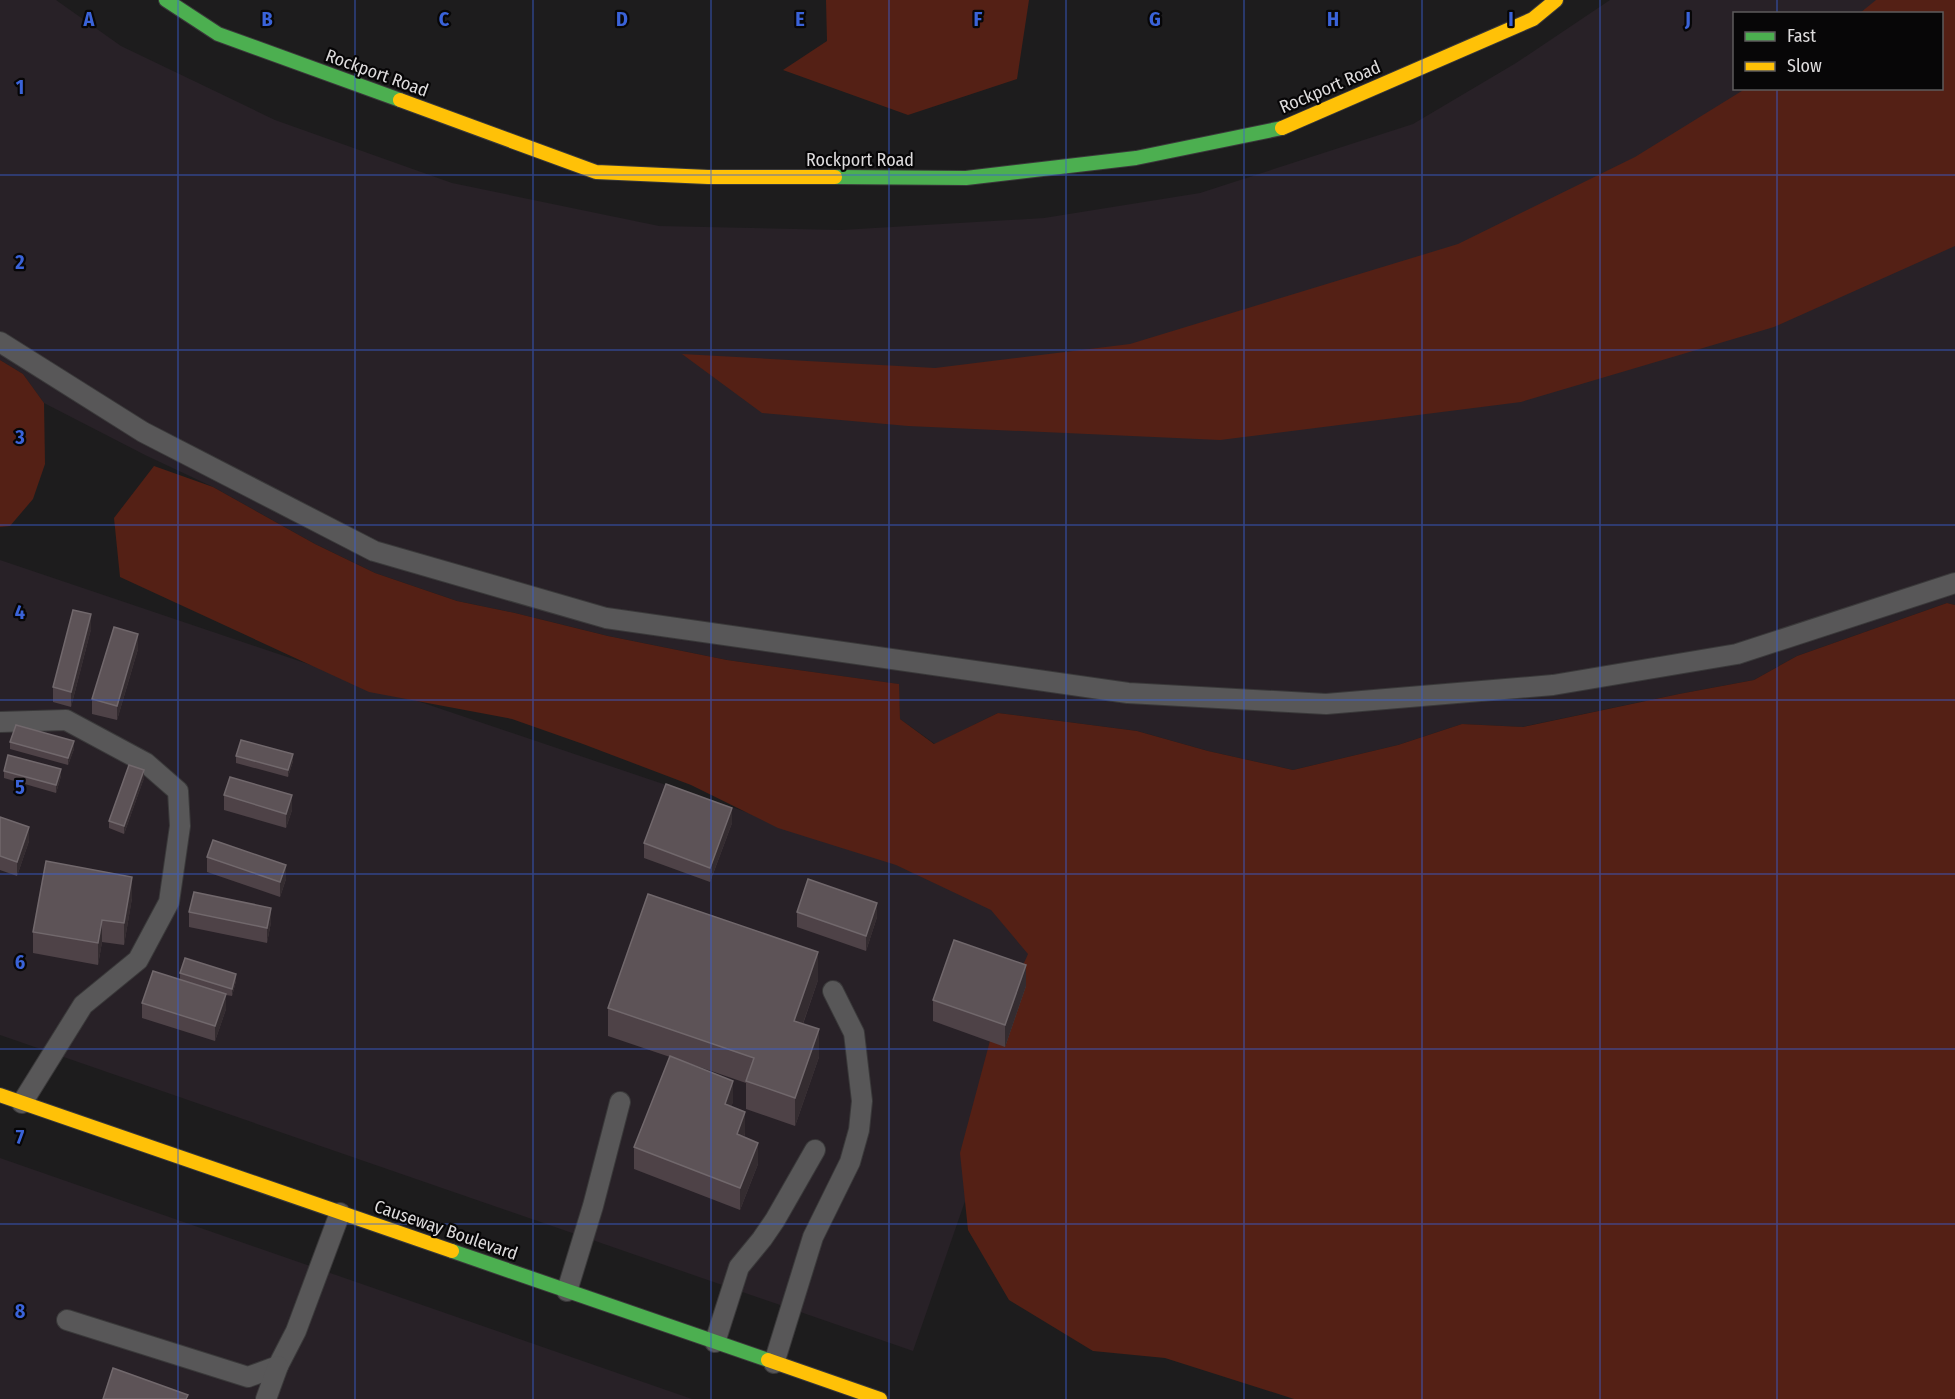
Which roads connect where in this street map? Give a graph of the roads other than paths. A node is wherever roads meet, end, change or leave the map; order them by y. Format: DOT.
graph roads {
  1 [pos="166,0"];
  2 [pos="1556,0"];
  3 [pos="0,342"];
  4 [pos="1955,583"];
  5 [pos="0,722"];
  6 [pos="833,991"];
  7 [pos="0,1095"];
  8 [pos="620,1102"];
  9 [pos="22,1103"];
  10 [pos="815,1150"];
  11 [pos="340,1213"];
  12 [pos="567,1291"];
  13 [pos="67,1320"];
  14 [pos="715,1342"];
  15 [pos="774,1363"];
  16 [pos="278,1366"];
  17 [pos="266,1399"];
  18 [pos="880,1399"];
  1 -- 2 [label="street, Rockport Road"];
  3 -- 4 [label="lane"];
  5 -- 9 [label="lane"];
  6 -- 15 [label="lane"];
  7 -- 9 [label="street, Causeway Boulevard"];
  8 -- 12 [label="lane"];
  9 -- 11 [label="street, Causeway Boulevard"];
  10 -- 14 [label="lane"];
  11 -- 12 [label="street, Causeway Boulevard"];
  11 -- 16 [label="lane"];
  12 -- 14 [label="street, Causeway Boulevard"];
  13 -- 16 [label="lane"];
  14 -- 15 [label="street, Causeway Boulevard"];
  15 -- 18 [label="street, Causeway Boulevard"];
  16 -- 17 [label="lane"];
}
